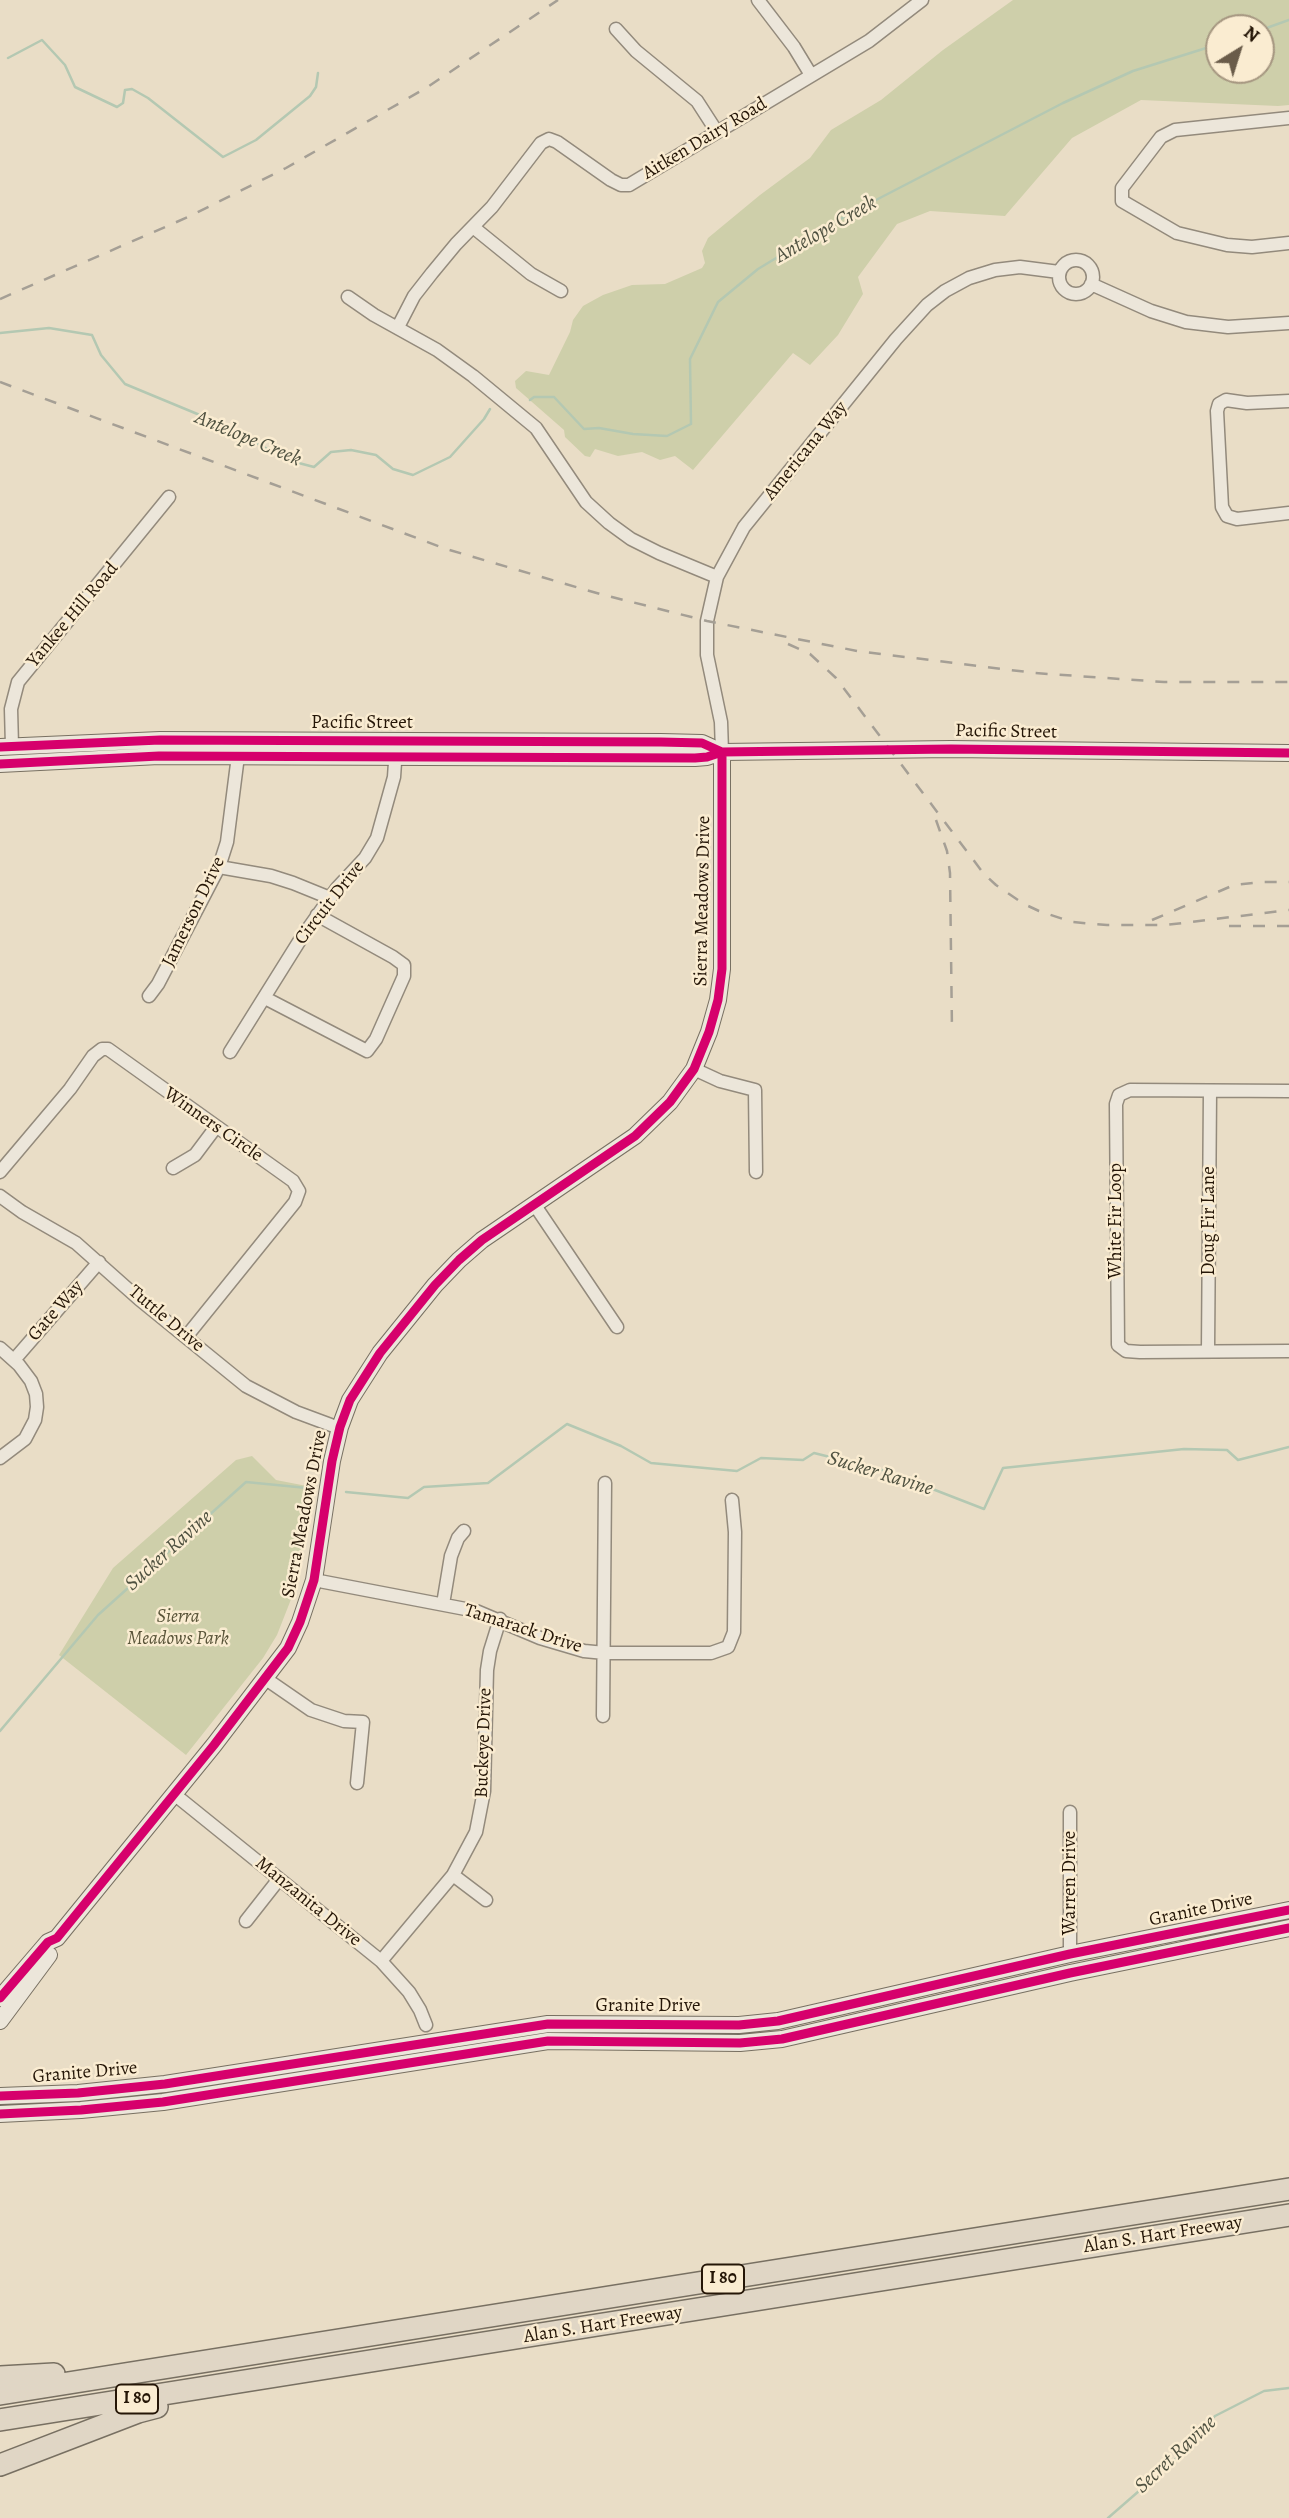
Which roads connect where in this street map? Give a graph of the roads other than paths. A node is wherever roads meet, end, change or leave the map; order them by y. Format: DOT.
graph roads {
  1 [pos="758,0"];
  2 [pos="918,1"];
  3 [pos="616,29"];
  4 [pos="811,75"];
  5 [pos="1289,118"];
  6 [pos="717,132"];
  7 [pos="474,227"];
  8 [pos="1289,243"];
  9 [pos="1059,272"];
  10 [pos="1091,284"];
  11 [pos="561,291"];
  12 [pos="348,297"];
  13 [pos="1289,323"];
  14 [pos="398,327"];
  15 [pos="1289,401"];
  16 [pos="169,497"];
  17 [pos="1289,513"];
  18 [pos="717,577"];
  19 [pos="396,741"];
  20 [pos="6,746"];
  21 [pos="239,748"];
  22 [pos="722,752"];
  23 [pos="1289,753"];
  24 [pos="395,758"];
  25 [pos="0,764"];
  26 [pos="219,867"];
  27 [pos="330,898"];
  28 [pos="317,915"];
  29 [pos="149,996"];
  30 [pos="265,998"];
  31 [pos="230,1052"];
  32 [pos="694,1069"];
  33 [pos="1289,1091"];
  34 [pos="1210,1092"];
  35 [pos="216,1127"];
  36 [pos="173,1168"];
  37 [pos="0,1172"];
  38 [pos="756,1172"];
  39 [pos="0,1196"];
  40 [pos="534,1204"];
  41 [pos="99,1262"];
  42 [pos="617,1327"];
  43 [pos="186,1337"];
  44 [pos="0,1348"];
  45 [pos="1208,1350"];
  46 [pos="1289,1351"];
  47 [pos="14,1360"];
  48 [pos="340,1428"];
  49 [pos="0,1458"];
  50 [pos="605,1483"];
  51 [pos="732,1500"];
  52 [pos="464,1531"];
  53 [pos="314,1580"];
  54 [pos="443,1604"];
  55 [pos="500,1619"];
  56 [pos="605,1653"];
  57 [pos="266,1679"];
  58 [pos="603,1716"];
  59 [pos="358,1783"];
  60 [pos="174,1794"];
  61 [pos="1070,1812"];
  62 [pos="453,1875"];
  63 [pos="279,1879"];
  64 [pos="486,1900"];
  65 [pos="1289,1910"];
  66 [pos="246,1921"];
  67 [pos="1289,1928"];
  68 [pos="57,1938"];
  69 [pos="1070,1954"];
  70 [pos="382,1961"];
  71 [pos="1070,1973"];
  72 [pos="24,1988"];
  73 [pos="0,1998"];
  74 [pos="0,2007"];
  75 [pos="0,2021"];
  76 [pos="426,2025"];
  77 [pos="0,2096"];
  78 [pos="0,2114"];
  79 [pos="1289,2189"];
  80 [pos="1289,2215"];
  81 [pos="158,2369"];
  82 [pos="0,2377"];
  83 [pos="274,2378"];
  84 [pos="0,2394"];
  85 [pos="0,2420"];
  86 [pos="0,2465"];
  1 -- 4 [label="street"];
  2 -- 4 [label="street, Aitken Dairy Road"];
  3 -- 6 [label="street"];
  4 -- 6 [label="street, Aitken Dairy Road"];
  5 -- 8 [label="street"];
  6 -- 7 [label="street, Aitken Dairy Road"];
  7 -- 11 [label="street"];
  7 -- 14 [label="street, Aitken Dairy Road"];
  9 -- 10 [label="street"];
  9 -- 10 [label="street"];
  9 -- 18 [label="street, Americana Way"];
  10 -- 13 [label="street"];
  12 -- 14 [label="street"];
  14 -- 18 [label="street"];
  15 -- 17 [label="street"];
  16 -- 20 [label="street, Yankee Hill Road"];
  18 -- 22 [label="street, Americana Way"];
  19 -- 21 [label="street, Pacific Street"];
  19 -- 22 [label="street, Pacific Street"];
  19 -- 24 [label="street, Circuit Drive"];
  20 -- 21 [label="street, Pacific Street"];
  21 -- 24 [label="street, Pacific Street"];
  21 -- 25 [label="street, Pacific Street"];
  21 -- 26 [label="street, Jamerson Drive"];
  22 -- 23 [label="street, Pacific Street"];
  22 -- 24 [label="street, Pacific Street"];
  22 -- 32 [label="street, Sierra Meadows Drive"];
  24 -- 27 [label="street, Circuit Drive"];
  26 -- 27 [label="street"];
  26 -- 29 [label="street, Jamerson Drive"];
  27 -- 28 [label="street, Circuit Drive"];
  28 -- 30 [label="street, Circuit Drive"];
  28 -- 30 [label="street"];
  30 -- 31 [label="street, Circuit Drive"];
  32 -- 38 [label="street"];
  32 -- 40 [label="street, Sierra Meadows Drive"];
  33 -- 34 [label="street, White Fir Loop"];
  34 -- 45 [label="street, Doug Fir Lane"];
  34 -- 45 [label="street, White Fir Loop"];
  35 -- 36 [label="street"];
  35 -- 37 [label="street, Winners Circle"];
  35 -- 43 [label="street, Winners Circle"];
  39 -- 41 [label="street, Tuttle Drive"];
  40 -- 42 [label="street"];
  40 -- 48 [label="street, Sierra Meadows Drive"];
  41 -- 43 [label="street, Tuttle Drive"];
  41 -- 47 [label="street, Gate Way"];
  43 -- 48 [label="street, Tuttle Drive"];
  44 -- 47 [label="street"];
  45 -- 46 [label="street, White Fir Loop"];
  47 -- 49 [label="street"];
  48 -- 53 [label="street, Sierra Meadows Drive"];
  50 -- 56 [label="street"];
  51 -- 56 [label="street, Tamarack Drive"];
  52 -- 54 [label="street"];
  53 -- 54 [label="street, Tamarack Drive"];
  53 -- 57 [label="street, Sierra Meadows Drive"];
  54 -- 55 [label="street, Tamarack Drive"];
  55 -- 56 [label="street, Tamarack Drive"];
  55 -- 62 [label="street, Buckeye Drive"];
  56 -- 58 [label="street"];
  57 -- 59 [label="street"];
  57 -- 60 [label="street, Sierra Meadows Drive"];
  60 -- 63 [label="street, Manzanita Drive"];
  60 -- 68 [label="street, Sierra Meadows Drive"];
  61 -- 69 [label="street, Warren Drive"];
  62 -- 64 [label="street"];
  62 -- 70 [label="street, Buckeye Drive"];
  63 -- 66 [label="street"];
  63 -- 70 [label="street, Manzanita Drive"];
  65 -- 69 [label="street, Granite Drive"];
  67 -- 71 [label="street, Granite Drive"];
  68 -- 72 [label="street, Sierra Meadows Drive"];
  68 -- 73 [label="street, Sierra Meadows Drive"];
  69 -- 71 [label="street"];
  69 -- 77 [label="street, Granite Drive"];
  70 -- 76 [label="street, Manzanita Drive"];
  71 -- 78 [label="street, Granite Drive"];
  72 -- 74 [label="street"];
  72 -- 75 [label="street, Sierra Meadows Drive"];
  79 -- 81 [label="highway, Alan S. Hart Freeway / I 80"];
  80 -- 83 [label="highway, Alan S. Hart Freeway / I 80"];
  81 -- 82 [label="highway"];
  81 -- 84 [label="highway, Alan S. Hart Freeway / I 80"];
  83 -- 85 [label="highway, Alan S. Hart Freeway / I 80"];
  83 -- 86 [label="highway"];
}
